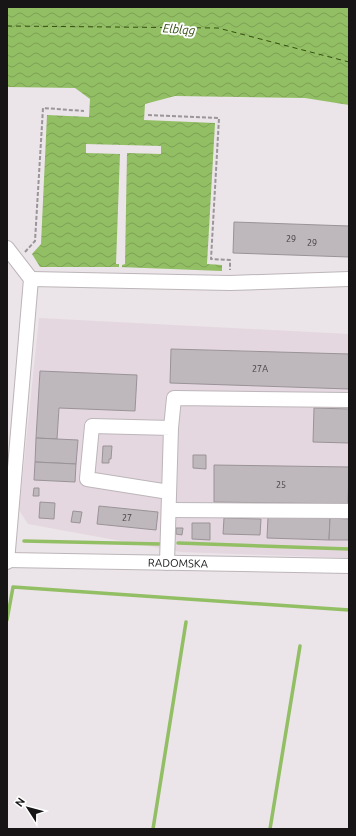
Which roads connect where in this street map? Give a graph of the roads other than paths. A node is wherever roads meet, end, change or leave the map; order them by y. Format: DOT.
graph roads {
  1 [pos="7,248"];
  2 [pos="31,279"];
  3 [pos="349,279"];
  4 [pos="349,400"];
  5 [pos="171,428"];
  6 [pos="169,492"];
  7 [pos="169,510"];
  8 [pos="349,511"];
  9 [pos="7,561"];
  10 [pos="167,563"];
  11 [pos="349,566"];
  1 -- 2 [label="street"];
  2 -- 3 [label="street"];
  2 -- 9 [label="street"];
  4 -- 5 [label="street"];
  5 -- 6 [label="street"];
  5 -- 6 [label="street"];
  6 -- 7 [label="street"];
  7 -- 8 [label="street"];
  7 -- 10 [label="street"];
  9 -- 10 [label="street, RADOMSKA"];
  10 -- 11 [label="street, RADOMSKA"];
}
